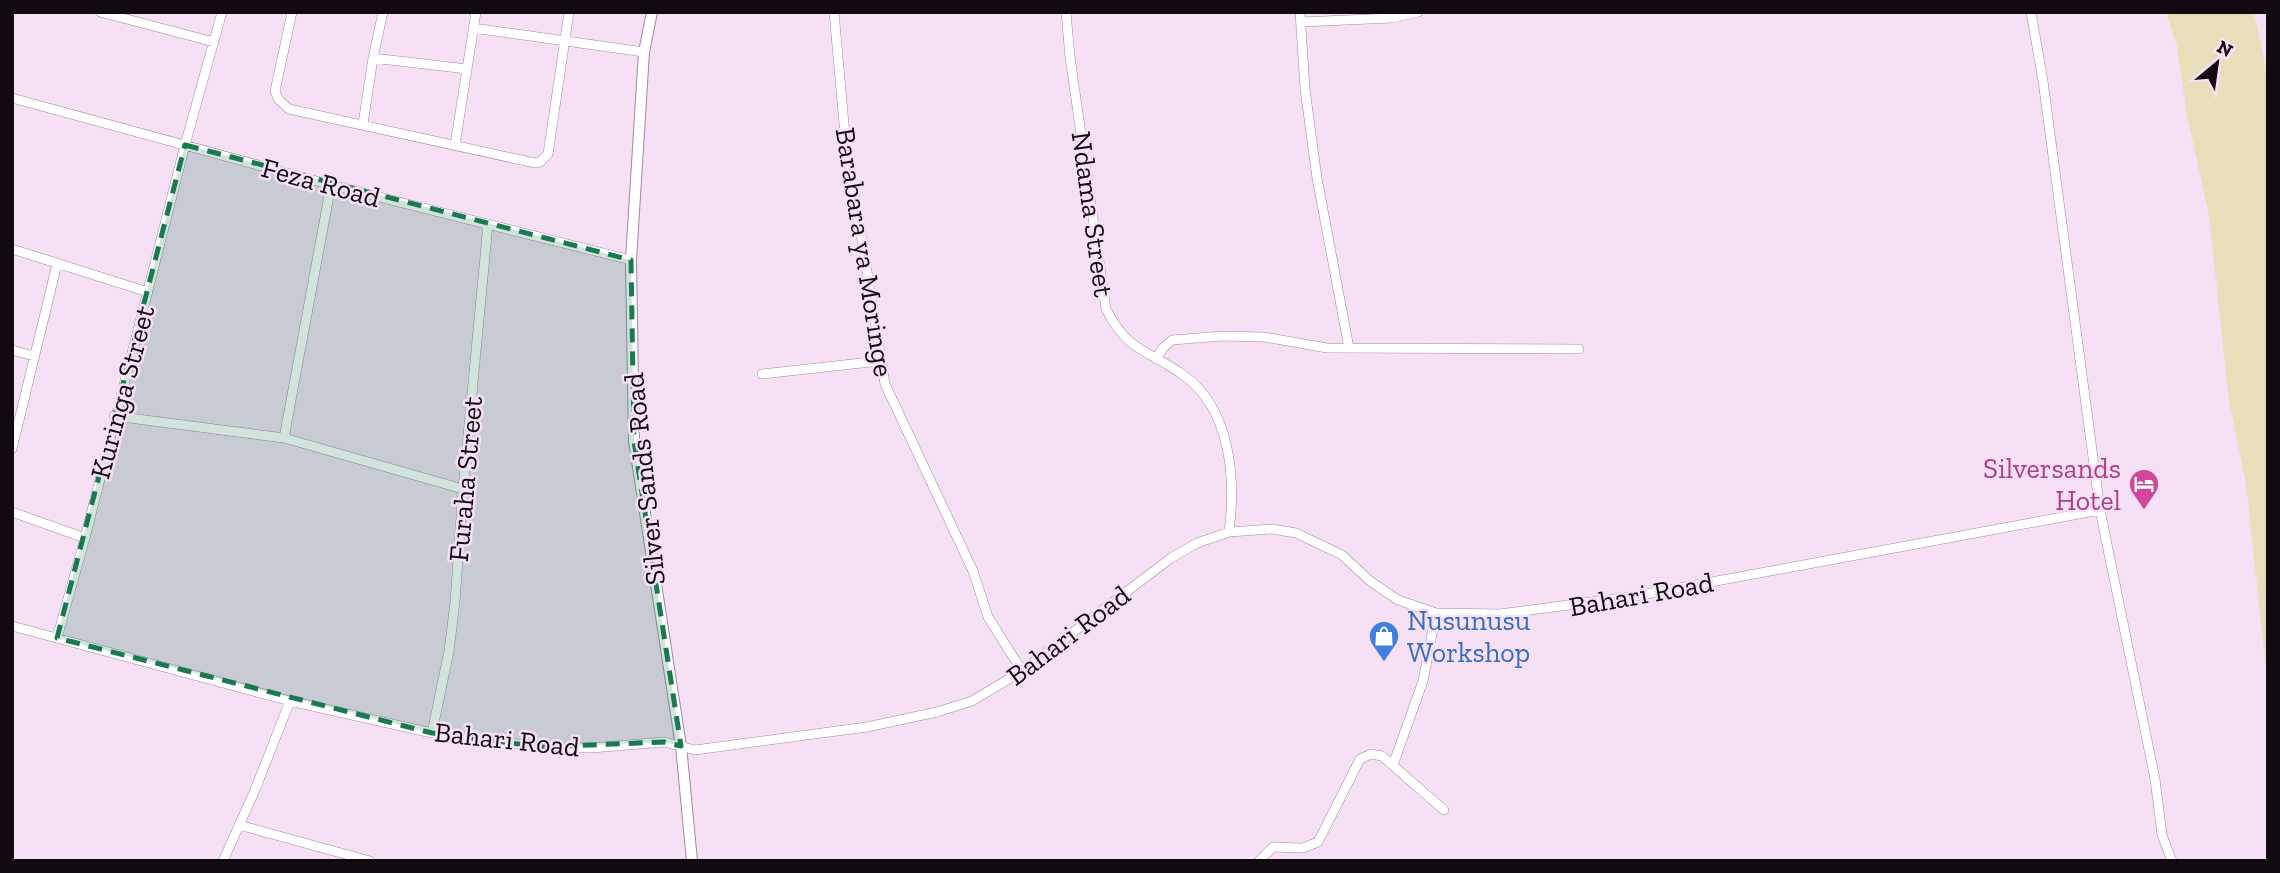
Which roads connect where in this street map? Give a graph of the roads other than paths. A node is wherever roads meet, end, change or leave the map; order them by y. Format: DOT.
graph roads {
  1 [pos="100,12"];
  2 [pos="222,12"];
  3 [pos="292,12"];
  4 [pos="383,12"];
  5 [pos="476,12"];
  6 [pos="569,12"];
  7 [pos="652,12"];
  8 [pos="834,12"];
  9 [pos="1066,12"];
  10 [pos="1418,12"];
  11 [pos="2031,12"];
  12 [pos="1300,17"];
  13 [pos="473,28"];
  14 [pos="566,41"];
  15 [pos="214,42"];
  16 [pos="644,52"];
  17 [pos="373,58"];
  18 [pos="467,69"];
  19 [pos="12,98"];
  20 [pos="363,124"];
  21 [pos="185,145"];
  22 [pos="455,145"];
  23 [pos="331,185"];
  24 [pos="488,223"];
  25 [pos="12,248"];
  26 [pos="631,260"];
  27 [pos="57,264"];
  28 [pos="148,292"];
  29 [pos="1349,348"];
  30 [pos="12,349"];
  31 [pos="1579,349"];
  32 [pos="34,356"];
  33 [pos="1156,359"];
  34 [pos="880,361"];
  35 [pos="762,374"];
  36 [pos="114,415"];
  37 [pos="284,438"];
  38 [pos="12,449"];
  39 [pos="463,489"];
  40 [pos="2100,510"];
  41 [pos="12,512"];
  42 [pos="1229,532"];
  43 [pos="85,538"];
  44 [pos="1436,613"];
  45 [pos="12,626"];
  46 [pos="57,638"];
  47 [pos="1022,671"];
  48 [pos="290,701"];
  49 [pos="432,733"];
  50 [pos="681,746"];
  51 [pos="1393,765"];
  52 [pos="1444,810"];
  53 [pos="239,825"];
  54 [pos="223,861"];
  55 [pos="370,861"];
  56 [pos="692,861"];
  57 [pos="1259,861"];
  58 [pos="2172,861"];
  1 -- 15 [label="street"];
  2 -- 15 [label="street, Kuringa Street"];
  3 -- 20 [label="street"];
  4 -- 17 [label="street"];
  5 -- 13 [label="street"];
  6 -- 14 [label="street"];
  7 -- 16 [label="street, Silver Sands Road"];
  8 -- 34 [label="street, Barabara ya Moringe"];
  9 -- 33 [label="street, Ndama Street"];
  10 -- 12 [label="street"];
  11 -- 40 [label="street"];
  12 -- 29 [label="street"];
  13 -- 14 [label="street"];
  13 -- 18 [label="street"];
  14 -- 16 [label="street"];
  14 -- 22 [label="street"];
  15 -- 21 [label="street, Kuringa Street"];
  16 -- 26 [label="street, Silver Sands Road"];
  17 -- 18 [label="street"];
  17 -- 20 [label="street"];
  18 -- 22 [label="street"];
  19 -- 21 [label="street, Feza Road"];
  20 -- 22 [label="street"];
  21 -- 23 [label="street, Feza Road"];
  21 -- 28 [label="street, Kuringa Street"];
  23 -- 24 [label="street, Feza Road"];
  23 -- 37 [label="street"];
  24 -- 26 [label="street, Feza Road"];
  24 -- 39 [label="street, Furaha Street"];
  25 -- 27 [label="street"];
  26 -- 50 [label="street, Silver Sands Road"];
  27 -- 28 [label="street"];
  27 -- 32 [label="street"];
  28 -- 36 [label="street, Kuringa Street"];
  29 -- 31 [label="street"];
  29 -- 33 [label="street"];
  30 -- 32 [label="street"];
  32 -- 38 [label="street"];
  33 -- 42 [label="street, Ndama Street"];
  34 -- 35 [label="street"];
  34 -- 47 [label="street, Barabara ya Moringe"];
  36 -- 37 [label="street"];
  36 -- 43 [label="street, Kuringa Street"];
  37 -- 39 [label="street"];
  39 -- 49 [label="street, Furaha Street"];
  40 -- 44 [label="street, Bahari Road"];
  40 -- 58 [label="street"];
  41 -- 43 [label="street"];
  42 -- 44 [label="street, Bahari Road"];
  42 -- 47 [label="street, Bahari Road"];
  43 -- 46 [label="street, Kuringa Street"];
  44 -- 51 [label="street"];
  45 -- 46 [label="street, Bahari Road"];
  46 -- 48 [label="street, Bahari Road"];
  47 -- 50 [label="street, Bahari Road"];
  48 -- 49 [label="street, Bahari Road"];
  48 -- 53 [label="street"];
  49 -- 50 [label="street, Bahari Road"];
  50 -- 56 [label="street, Silver Sands Road"];
  51 -- 52 [label="street"];
  51 -- 57 [label="street"];
  53 -- 54 [label="street"];
  53 -- 55 [label="street"];
}
